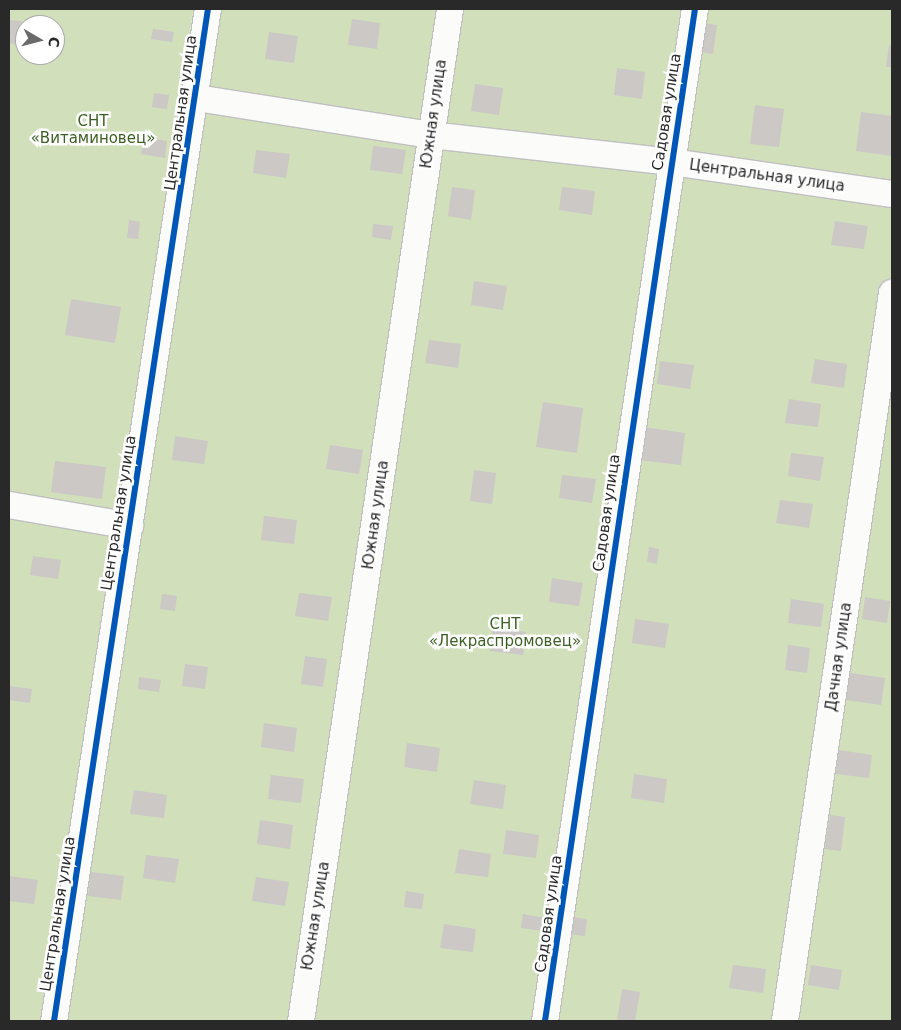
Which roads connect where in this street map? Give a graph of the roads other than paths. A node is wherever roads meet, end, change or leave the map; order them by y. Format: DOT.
graph roads {
  1 [pos="208,9"];
  2 [pos="450,9"];
  3 [pos="695,9"];
  4 [pos="197,98"];
  5 [pos="431,135"];
  6 [pos="672,162"];
  7 [pos="892,194"];
  8 [pos="892,293"];
  9 [pos="9,505"];
  10 [pos="130,526"];
  11 [pos="54,1021"];
  12 [pos="300,1021"];
  13 [pos="545,1021"];
  14 [pos="785,1021"];
  1 -- 4 [label="street, Центральная улица"];
  2 -- 5 [label="street, Южная улица"];
  3 -- 6 [label="street, Садовая улица"];
  4 -- 5 [label="street, Центральная улица"];
  4 -- 10 [label="street, Центральная улица"];
  5 -- 6 [label="street, Центральная улица"];
  5 -- 12 [label="street, Южная улица"];
  6 -- 7 [label="street, Центральная улица"];
  6 -- 13 [label="street, Садовая улица"];
  8 -- 14 [label="street, Дачная улица"];
  9 -- 10 [label="street"];
  10 -- 11 [label="street, Центральная улица"];
}
